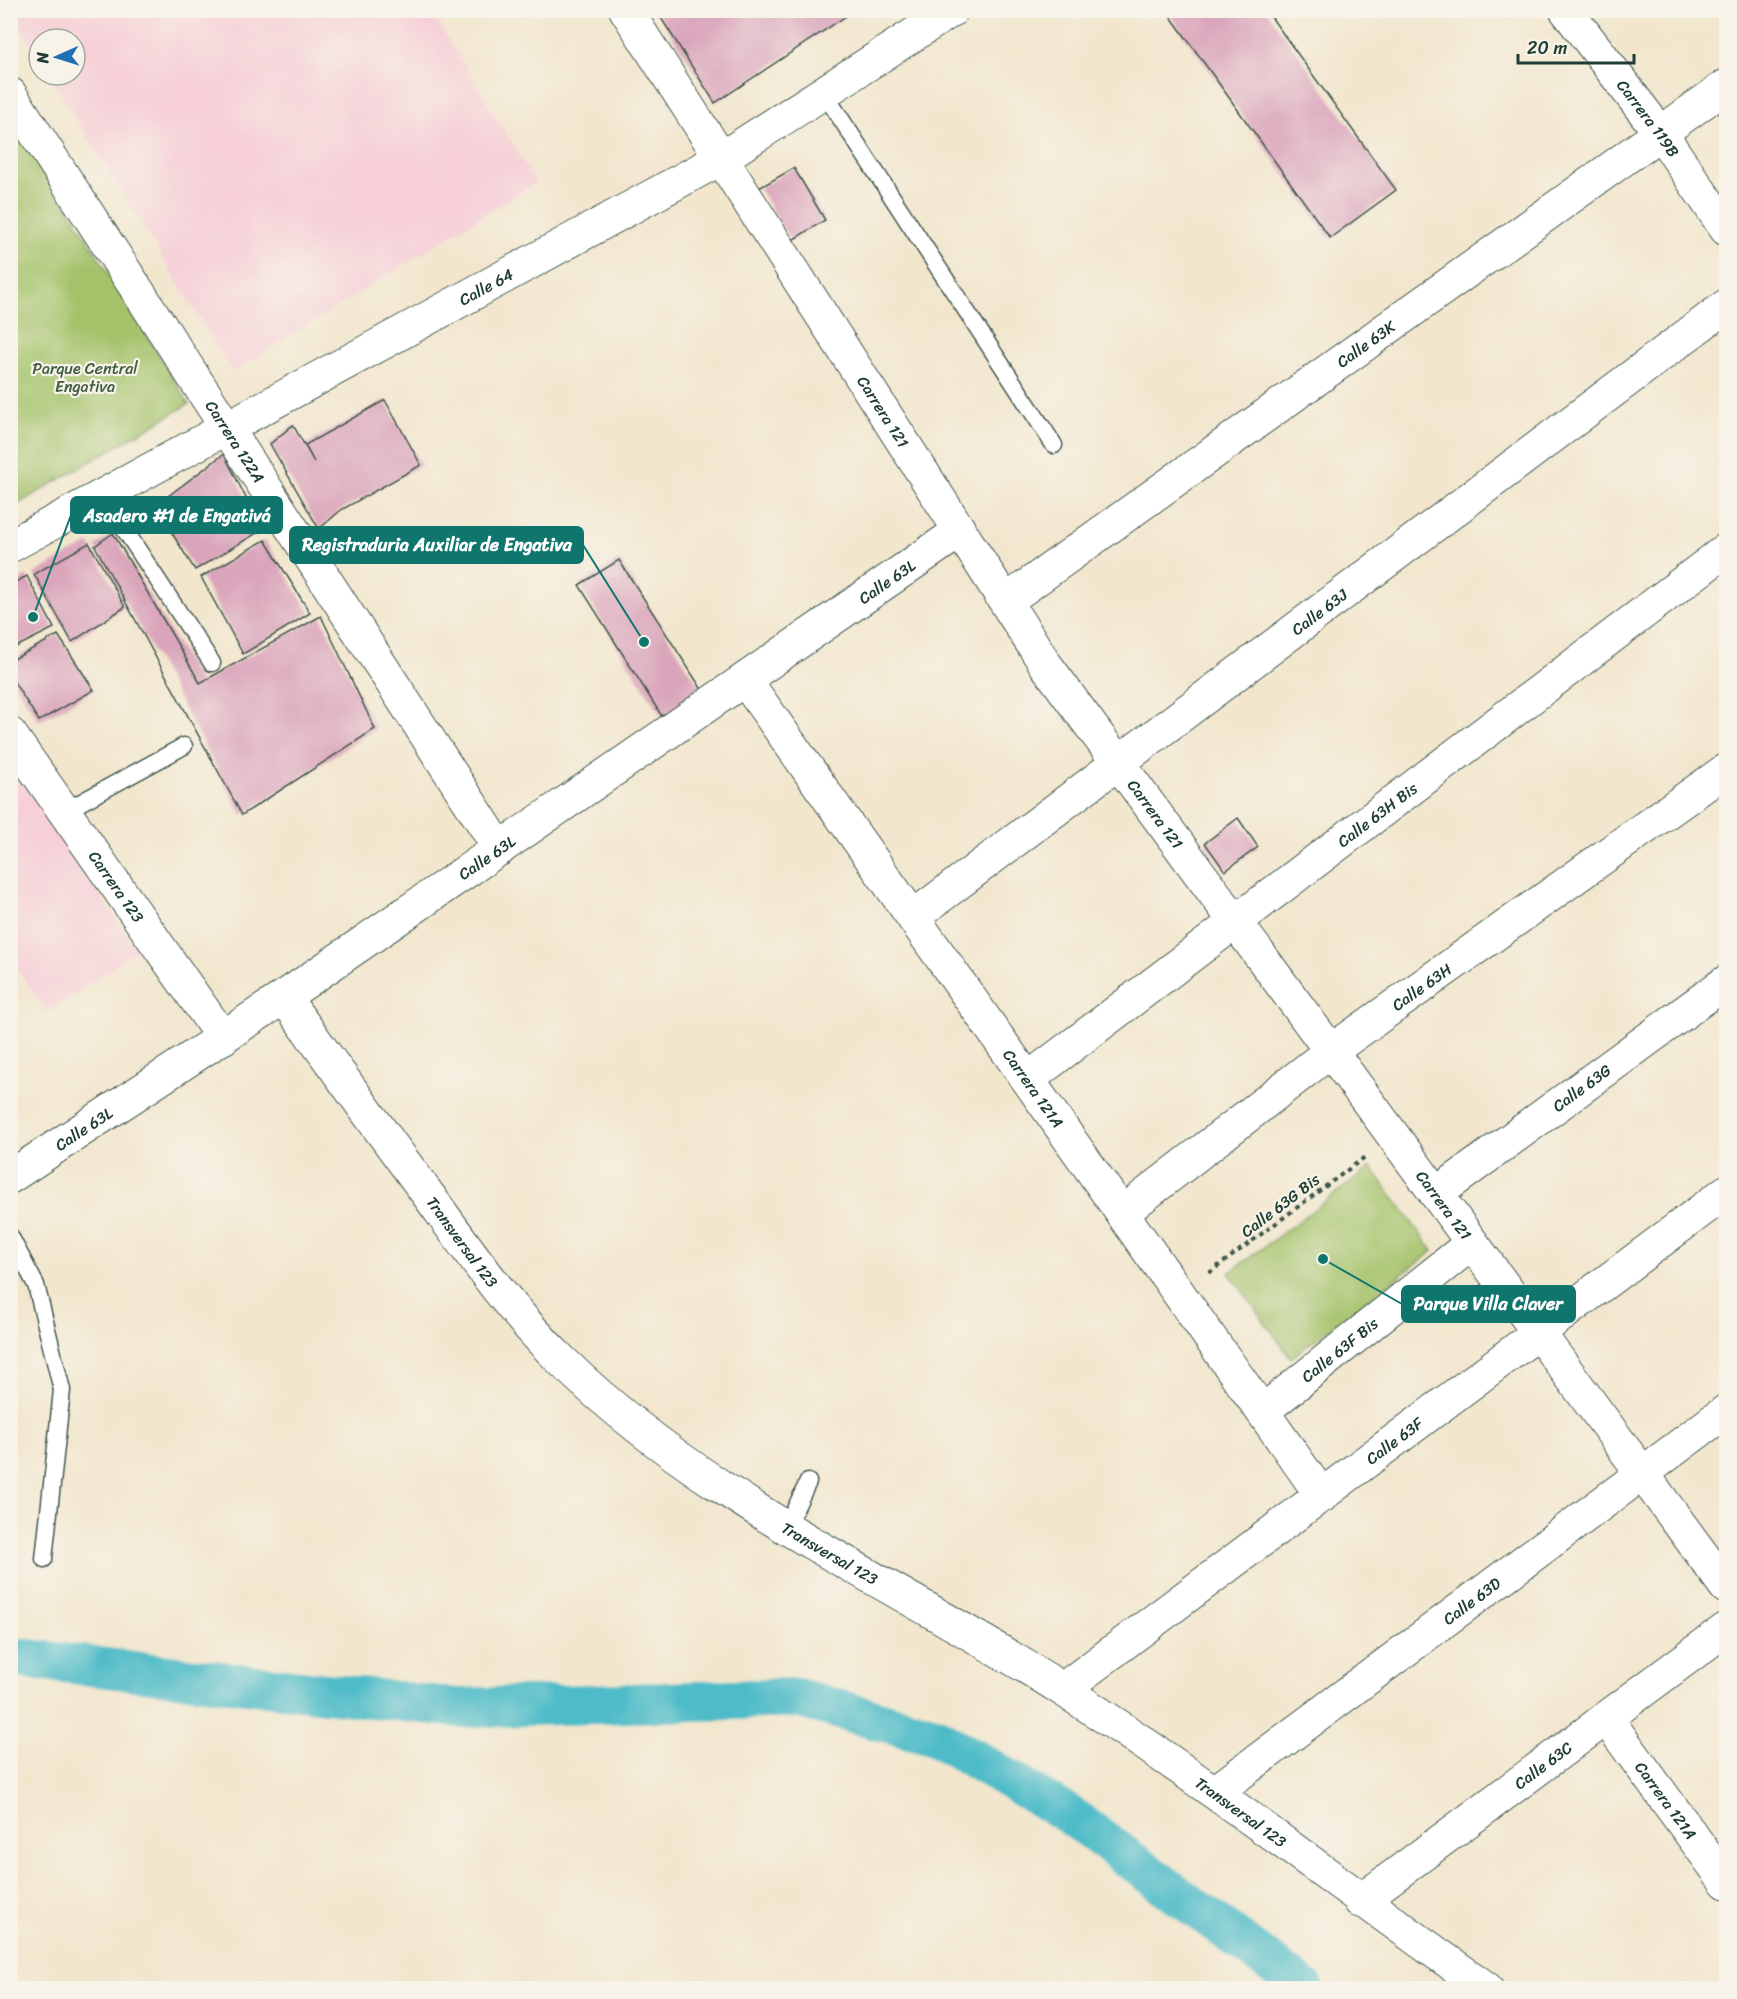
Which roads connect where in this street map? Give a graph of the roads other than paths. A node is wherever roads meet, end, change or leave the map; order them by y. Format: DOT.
graph roads {
  1 [pos="626,10"];
  2 [pos="952,10"];
  3 [pos="1566,10"];
  4 [pos="1726,86"];
  5 [pos="824,93"];
  6 [pos="10,94"];
  7 [pos="1662,135"];
  8 [pos="720,159"];
  9 [pos="1726,229"];
  10 [pos="1726,306"];
  11 [pos="227,427"];
  12 [pos="1054,445"];
  13 [pos="102,495"];
  14 [pos="960,531"];
  15 [pos="10,546"];
  16 [pos="1726,550"];
  17 [pos="1006,601"];
  18 [pos="212,663"];
  19 [pos="745,680"];
  20 [pos="10,734"];
  21 [pos="184,746"];
  22 [pos="1119,762"];
  23 [pos="1726,770"];
  24 [pos="65,811"];
  25 [pos="500,849"];
  26 [pos="913,917"];
  27 [pos="1236,922"];
  28 [pos="1726,982"];
  29 [pos="284,998"];
  30 [pos="223,1038"];
  31 [pos="1331,1051"];
  32 [pos="1028,1079"];
  33 [pos="10,1177"];
  34 [pos="1726,1192"];
  35 [pos="1436,1194"];
  36 [pos="1122,1213"];
  37 [pos="10,1236"];
  38 [pos="1472,1243"];
  39 [pos="1539,1333"];
  40 [pos="1263,1411"];
  41 [pos="1726,1411"];
  42 [pos="1642,1474"];
  43 [pos="808,1482"];
  44 [pos="1322,1496"];
  45 [pos="786,1528"];
  46 [pos="44,1559"];
  47 [pos="1726,1587"];
  48 [pos="1726,1629"];
  49 [pos="1063,1689"];
  50 [pos="1606,1718"];
  51 [pos="1215,1792"];
  52 [pos="1726,1882"];
  53 [pos="1360,1901"];
  54 [pos="1486,1989"];
  1 -- 8 [label="street, Carrera 121"];
  2 -- 5 [label="street, Calle 64"];
  3 -- 7 [label="street, Carrera 119B"];
  4 -- 7 [label="street, Calle 63K"];
  5 -- 8 [label="street, Calle 64"];
  5 -- 12 [label="lane"];
  6 -- 11 [label="street, Carrera 122A"];
  7 -- 9 [label="street, Carrera 119B"];
  7 -- 17 [label="street, Calle 63K"];
  8 -- 11 [label="street, Calle 64"];
  8 -- 14 [label="street, Carrera 121"];
  10 -- 22 [label="street, Calle 63J"];
  11 -- 13 [label="street, Calle 64"];
  11 -- 25 [label="street, Carrera 122A"];
  13 -- 15 [label="street, Calle 64"];
  13 -- 18 [label="lane"];
  14 -- 17 [label="street, Carrera 121"];
  14 -- 19 [label="street, Calle 63L"];
  16 -- 27 [label="street, Calle 63H Bis"];
  17 -- 22 [label="street, Carrera 121"];
  19 -- 25 [label="street, Calle 63L"];
  19 -- 26 [label="street, Carrera 121A"];
  20 -- 24 [label="street, Carrera 123"];
  21 -- 24 [label="lane"];
  22 -- 26 [label="street, Calle 63J"];
  22 -- 27 [label="street, Carrera 121"];
  23 -- 31 [label="street, Calle 63H"];
  24 -- 30 [label="street, Carrera 123"];
  25 -- 29 [label="street, Calle 63L"];
  26 -- 32 [label="street, Carrera 121A"];
  27 -- 31 [label="street, Carrera 121"];
  27 -- 32 [label="street, Calle 63H Bis"];
  28 -- 35 [label="street, Calle 63G"];
  29 -- 30 [label="street, Calle 63L"];
  29 -- 45 [label="street, Transversal 123"];
  30 -- 33 [label="street, Calle 63L"];
  31 -- 35 [label="street, Carrera 121"];
  31 -- 36 [label="street, Calle 63H"];
  32 -- 36 [label="street, Carrera 121A"];
  34 -- 39 [label="street, Calle 63F"];
  35 -- 38 [label="street, Carrera 121"];
  36 -- 40 [label="street, Carrera 121A"];
  37 -- 46 [label="lane"];
  38 -- 39 [label="street, Carrera 121"];
  38 -- 40 [label="street, Calle 63F Bis"];
  39 -- 42 [label="street, Carrera 121"];
  39 -- 44 [label="street, Calle 63F"];
  40 -- 44 [label="street, Carrera 121A"];
  41 -- 42 [label="street, Calle 63D"];
  42 -- 47 [label="street, Carrera 121"];
  42 -- 51 [label="street, Calle 63D"];
  43 -- 45 [label="lane"];
  44 -- 49 [label="street, Calle 63F"];
  45 -- 49 [label="street, Transversal 123"];
  48 -- 50 [label="street, Calle 63C"];
  49 -- 51 [label="street, Transversal 123"];
  50 -- 52 [label="street, Carrera 121A"];
  50 -- 53 [label="street, Calle 63C"];
  51 -- 53 [label="street, Transversal 123"];
  53 -- 54 [label="street, Transversal 123"];
}
